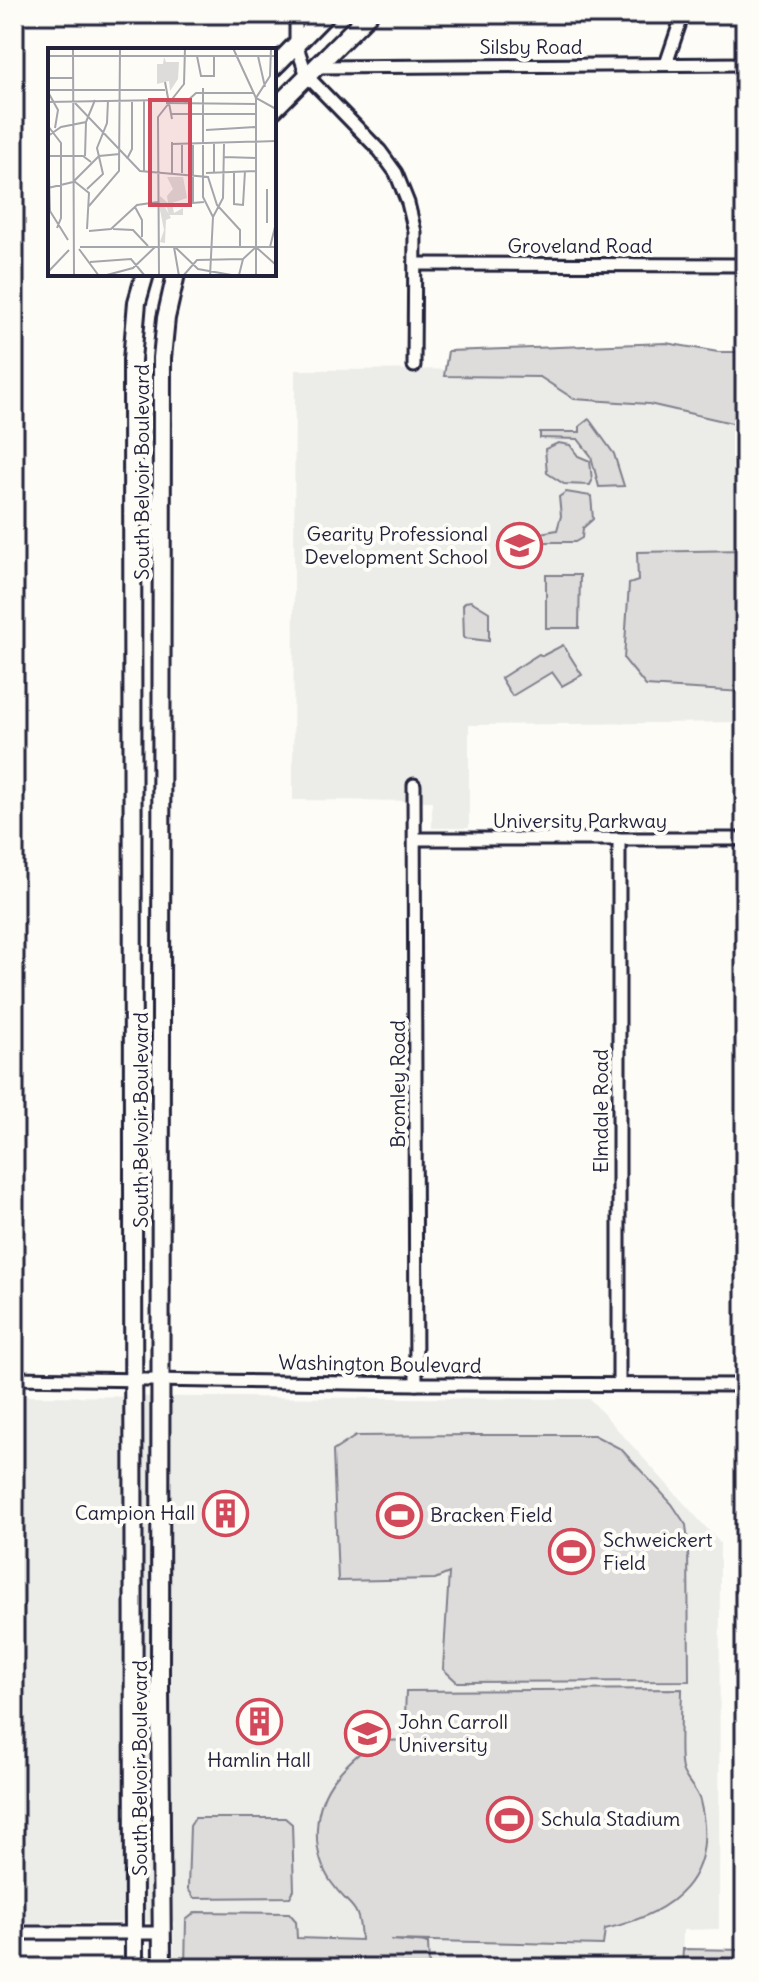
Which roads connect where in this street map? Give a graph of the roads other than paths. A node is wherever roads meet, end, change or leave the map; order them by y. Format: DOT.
graph roads {
  1 [pos="296,14"];
  2 [pos="326,14"];
  3 [pos="369,14"];
  4 [pos="683,14"];
  5 [pos="296,44"];
  6 [pos="666,64"];
  7 [pos="745,64"];
  8 [pos="276,65"];
  9 [pos="312,72"];
  10 [pos="276,107"];
  11 [pos="415,264"];
  12 [pos="745,265"];
  13 [pos="144,276"];
  14 [pos="176,276"];
  15 [pos="414,366"];
  16 [pos="133,700"];
  17 [pos="161,700"];
  18 [pos="414,785"];
  19 [pos="416,839"];
  20 [pos="619,839"];
  21 [pos="745,839"];
  22 [pos="14,1378"];
  23 [pos="134,1379"];
  24 [pos="162,1379"];
  25 [pos="416,1384"];
  26 [pos="619,1384"];
  27 [pos="745,1385"];
  28 [pos="14,1933"];
  29 [pos="134,1933"];
  30 [pos="161,1933"];
  31 [pos="134,1968"];
  32 [pos="162,1968"];
  1 -- 5 [label="street"];
  2 -- 5 [label="street"];
  3 -- 9 [label="street"];
  4 -- 6 [label="street"];
  5 -- 8 [label="street"];
  5 -- 9 [label="street"];
  6 -- 7 [label="street, Silsby Road"];
  6 -- 9 [label="street, Silsby Road"];
  9 -- 10 [label="street"];
  9 -- 11 [label="street"];
  11 -- 12 [label="street, Groveland Road"];
  11 -- 15 [label="street"];
  13 -- 16 [label="street, South Belvoir Boulevard"];
  14 -- 17 [label="street, South Belvoir Boulevard"];
  16 -- 17 [label="street"];
  16 -- 23 [label="street, South Belvoir Boulevard"];
  17 -- 24 [label="street, South Belvoir Boulevard"];
  18 -- 19 [label="street, Bromley Road"];
  19 -- 20 [label="street, University Parkway"];
  19 -- 25 [label="street, Bromley Road"];
  20 -- 21 [label="street, University Parkway"];
  20 -- 26 [label="street, Elmdale Road"];
  22 -- 23 [label="street, Washington Boulevard"];
  23 -- 24 [label="street, Washington Boulevard"];
  23 -- 29 [label="street, South Belvoir Boulevard"];
  24 -- 25 [label="street, Washington Boulevard"];
  24 -- 30 [label="street, South Belvoir Boulevard"];
  25 -- 26 [label="street, Washington Boulevard"];
  26 -- 27 [label="street, Washington Boulevard"];
  28 -- 29 [label="street"];
  29 -- 30 [label="street"];
  29 -- 31 [label="street, South Belvoir Boulevard"];
  30 -- 32 [label="street, South Belvoir Boulevard"];
}
